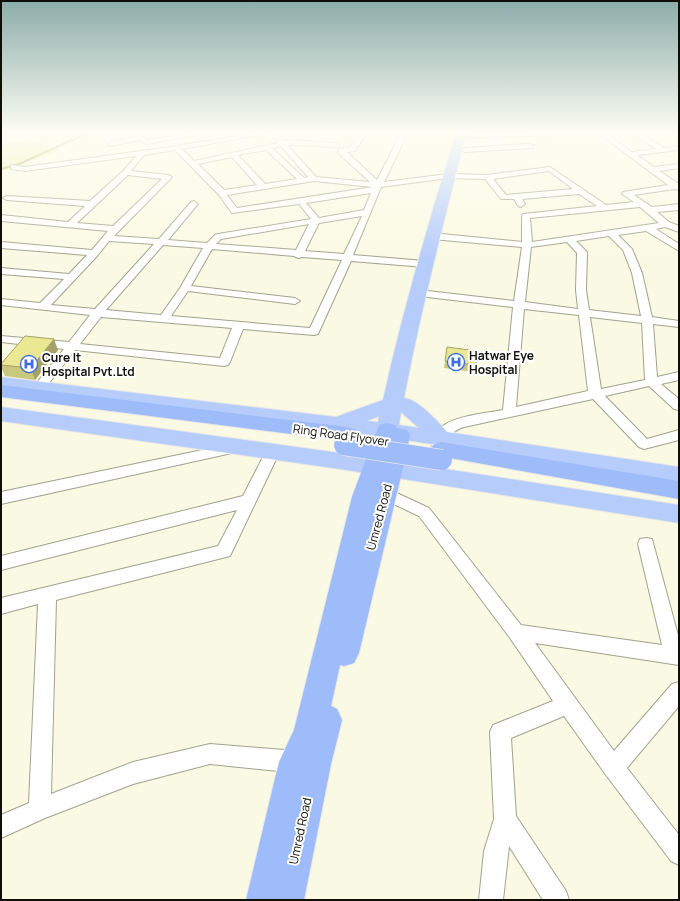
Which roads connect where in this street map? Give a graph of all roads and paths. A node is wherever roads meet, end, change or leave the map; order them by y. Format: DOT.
graph roads {
  1 [pos="124,175"];
  2 [pos="147,175"];
  3 [pos="205,175"];
  4 [pos="253,175"];
  5 [pos="297,175"];
  6 [pos="310,175"];
  7 [pos="366,175"];
  8 [pos="384,175"];
  9 [pos="502,175"];
  10 [pos="559,175"];
  11 [pos="659,175"];
  12 [pos="452,176"];
  13 [pos="487,177"];
  14 [pos="314,179"];
  15 [pos="303,181"];
  16 [pos="264,187"];
  17 [pos="378,187"];
  18 [pos="678,187"];
  19 [pos="581,191"];
  20 [pos="222,193"];
  21 [pos="516,197"];
  22 [pos="7,198"];
  23 [pos="300,200"];
  24 [pos="91,204"];
  25 [pos="194,204"];
  26 [pos="642,204"];
  27 [pos="679,207"];
  28 [pos="605,208"];
  29 [pos="650,210"];
  30 [pos="368,212"];
  31 [pos="526,216"];
  32 [pos="1,218"];
  33 [pos="316,220"];
  34 [pos="666,224"];
  35 [pos="70,225"];
  36 [pos="648,228"];
  37 [pos="116,229"];
  38 [pos="679,230"];
  39 [pos="612,234"];
  40 [pos="435,236"];
  41 [pos="107,238"];
  42 [pos="570,240"];
  43 [pos="161,242"];
  44 [pos="1,245"];
  45 [pos="527,245"];
  46 [pos="209,246"];
  47 [pos="679,248"];
  48 [pos="96,253"];
  49 [pos="298,255"];
  50 [pos="348,258"];
  51 [pos="424,264"];
  52 [pos="1,270"];
  53 [pos="72,277"];
  54 [pos="185,288"];
  55 [pos="422,294"];
  56 [pos="295,301"];
  57 [pos="1,302"];
  58 [pos="519,305"];
  59 [pos="43,307"];
  60 [pos="584,313"];
  61 [pos="98,314"];
  62 [pos="164,319"];
  63 [pos="648,320"];
  64 [pos="679,324"];
  65 [pos="239,326"];
  66 [pos="1,339"];
  67 [pos="71,347"];
  68 [pos="679,376"];
  69 [pos="651,382"];
  70 [pos="1,383"];
  71 [pos="39,388"];
  72 [pos="1,391"];
  73 [pos="595,393"];
  74 [pos="1,402"];
  75 [pos="679,406"];
  76 [pos="509,412"];
  77 [pos="1,414"];
  78 [pos="396,417"];
  79 [pos="343,434"];
  80 [pos="679,436"];
  81 [pos="244,446"];
  82 [pos="273,451"];
  83 [pos="439,452"];
  84 [pos="679,475"];
  85 [pos="385,476"];
  86 [pos="679,490"];
  87 [pos="1,498"];
  88 [pos="679,500"];
  89 [pos="248,501"];
  90 [pos="679,514"];
  91 [pos="646,544"];
  92 [pos="1,563"];
  93 [pos="47,595"];
  94 [pos="1,606"];
  95 [pos="516,632"];
  96 [pos="676,656"];
  97 [pos="679,691"];
  98 [pos="567,705"];
  99 [pos="305,763"];
  100 [pos="613,768"];
  101 [pos="40,809"];
  102 [pos="505,819"];
  103 [pos="1,827"];
  104 [pos="679,853"];
  105 [pos="265,900"];
  106 [pos="285,900"];
  107 [pos="491,900"];
  108 [pos="557,900"];
  1 -- 24 [label="street"];
  2 -- 37 [label="street"];
  3 -- 20 [label="street"];
  4 -- 16 [label="street"];
  5 -- 15 [label="street"];
  6 -- 14 [label="street"];
  7 -- 17 [label="street"];
  8 -- 17 [label="street"];
  9 -- 13 [label="street"];
  10 -- 19 [label="street"];
  11 -- 18 [label="street"];
  12 -- 13 [label="street"];
  12 -- 17 [label="street"];
  12 -- 40 [label="main road, Umred Road"];
  13 -- 21 [label="street"];
  14 -- 15 [label="street"];
  14 -- 17 [label="street"];
  15 -- 16 [label="street"];
  16 -- 20 [label="street"];
  17 -- 23 [label="street"];
  17 -- 30 [label="street"];
  18 -- 26 [label="street"];
  19 -- 21 [label="street"];
  19 -- 28 [label="street"];
  20 -- 23 [label="street"];
  21 -- 31 [label="street"];
  22 -- 24 [label="street"];
  23 -- 33 [label="street"];
  24 -- 35 [label="street"];
  25 -- 43 [label="street"];
  26 -- 28 [label="street"];
  26 -- 29 [label="street"];
  27 -- 29 [label="street"];
  28 -- 31 [label="street"];
  29 -- 34 [label="street"];
  30 -- 33 [label="street"];
  30 -- 50 [label="street"];
  31 -- 45 [label="street"];
  32 -- 35 [label="street"];
  33 -- 46 [label="street"];
  33 -- 49 [label="street"];
  34 -- 36 [label="street"];
  34 -- 38 [label="street"];
  35 -- 37 [label="street"];
  36 -- 39 [label="street"];
  36 -- 47 [label="street"];
  37 -- 41 [label="street"];
  39 -- 42 [label="street"];
  39 -- 63 [label="street"];
  40 -- 45 [label="street"];
  40 -- 51 [label="main road"];
  40 -- 55 [label="main road, Umred Road"];
  41 -- 43 [label="street"];
  41 -- 48 [label="street"];
  42 -- 45 [label="street"];
  42 -- 60 [label="street"];
  43 -- 46 [label="street"];
  43 -- 61 [label="street"];
  44 -- 48 [label="street"];
  45 -- 58 [label="street"];
  46 -- 49 [label="street"];
  46 -- 54 [label="street"];
  48 -- 53 [label="street"];
  49 -- 50 [label="street"];
  50 -- 51 [label="street"];
  50 -- 65 [label="street"];
  51 -- 55 [label="main road"];
  52 -- 53 [label="street"];
  53 -- 59 [label="street"];
  54 -- 56 [label="street"];
  54 -- 62 [label="street"];
  55 -- 58 [label="street"];
  55 -- 78 [label="main road, Umred Road"];
  57 -- 59 [label="street"];
  58 -- 60 [label="street"];
  58 -- 76 [label="street"];
  59 -- 61 [label="street"];
  60 -- 63 [label="street"];
  60 -- 73 [label="street"];
  61 -- 62 [label="street"];
  61 -- 67 [label="street"];
  62 -- 65 [label="street"];
  63 -- 64 [label="street"];
  63 -- 69 [label="street"];
  65 -- 67 [label="street"];
  66 -- 67 [label="street"];
  67 -- 71 [label="street"];
  68 -- 69 [label="street"];
  69 -- 73 [label="street"];
  69 -- 75 [label="street"];
  70 -- 71 [label="main road"];
  71 -- 79 [label="main road"];
  72 -- 79 [label="highway, Ring Road Flyover"];
  73 -- 76 [label="street"];
  73 -- 80 [label="street"];
  74 -- 79 [label="highway, Ring Road Flyover"];
  76 -- 83 [label="street"];
  77 -- 81 [label="main road"];
  78 -- 79 [label="main road"];
  78 -- 83 [label="main road"];
  78 -- 83 [label="main road"];
  78 -- 85 [label="highway, Umred Road"];
  79 -- 83 [label="highway, Ring Road Flyover, bridge"];
  81 -- 82 [label="main road"];
  81 -- 87 [label="street"];
  82 -- 85 [label="main road"];
  82 -- 89 [label="street"];
  83 -- 84 [label="main road"];
  83 -- 85 [label="main road"];
  83 -- 86 [label="highway, Ring Road Flyover"];
  83 -- 88 [label="highway, Ring Road Flyover"];
  83 -- 90 [label="main road"];
  85 -- 95 [label="street"];
  85 -- 99 [label="highway, Umred Road"];
  89 -- 92 [label="street"];
  89 -- 93 [label="street"];
  91 -- 96 [label="street"];
  93 -- 94 [label="street"];
  93 -- 101 [label="street"];
  95 -- 96 [label="street"];
  95 -- 98 [label="street"];
  97 -- 100 [label="street"];
  98 -- 100 [label="street"];
  98 -- 102 [label="street"];
  99 -- 101 [label="street"];
  99 -- 105 [label="highway"];
  99 -- 106 [label="highway, Umred Road"];
  100 -- 104 [label="street"];
  101 -- 103 [label="street"];
  102 -- 107 [label="street"];
  102 -- 108 [label="street"];
}
